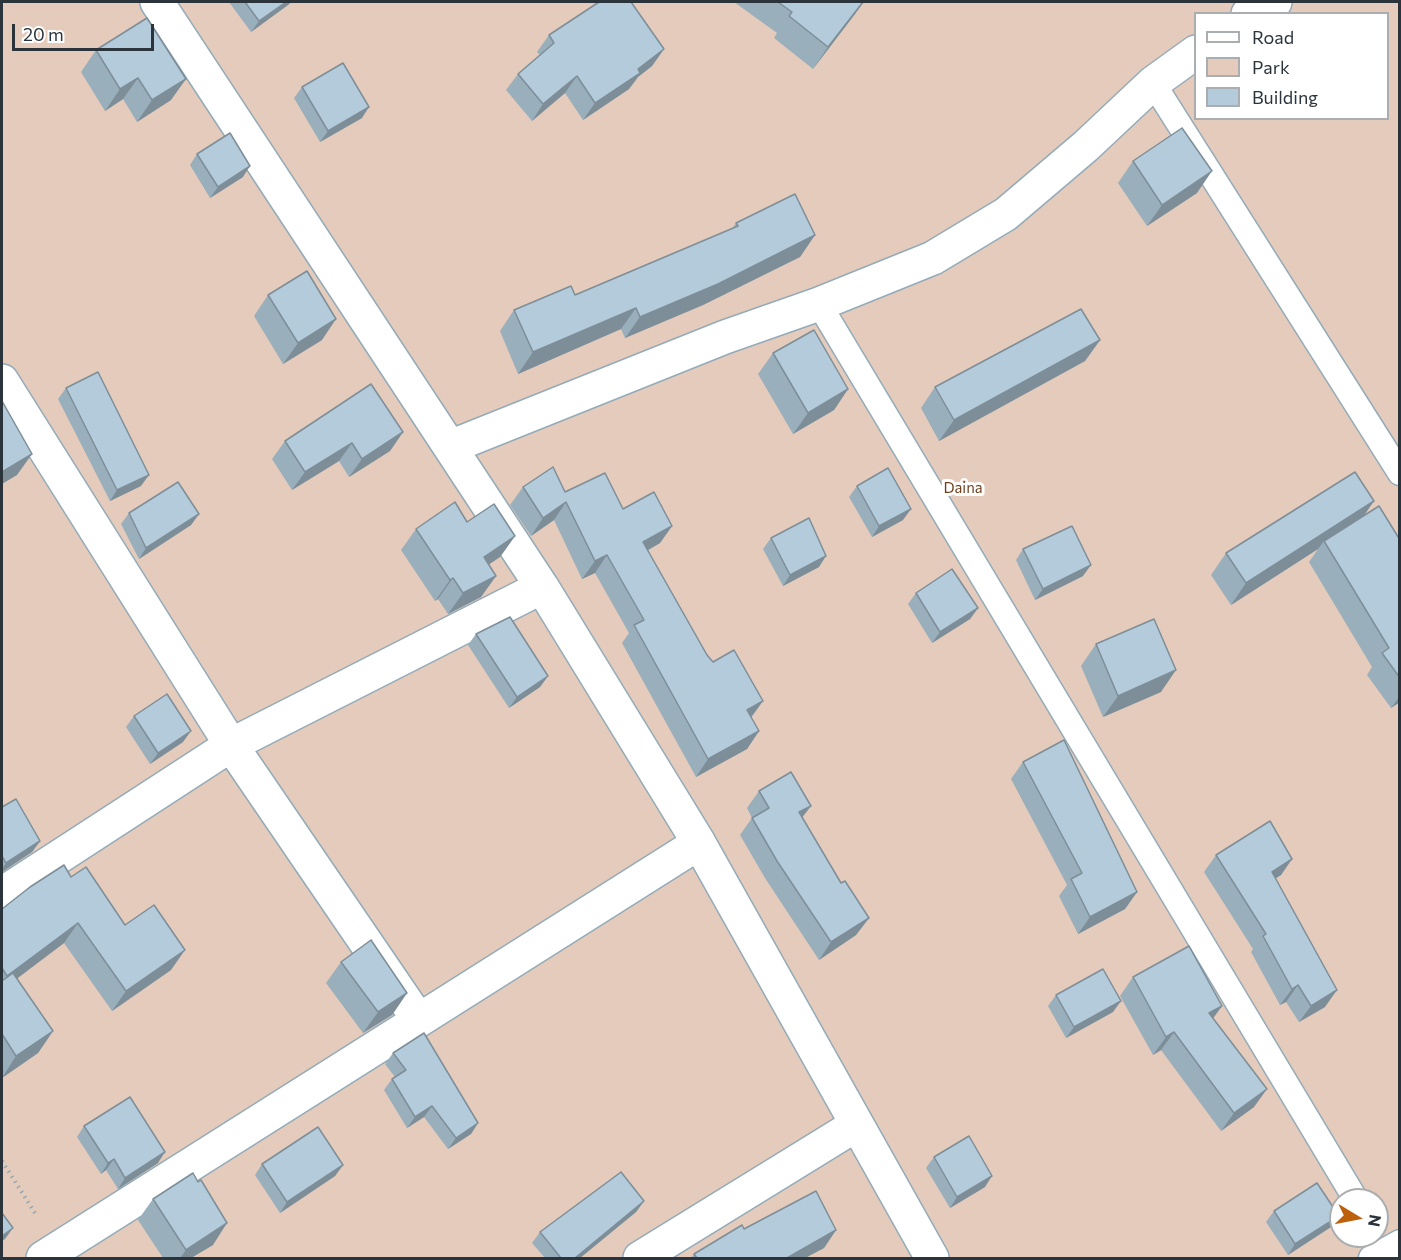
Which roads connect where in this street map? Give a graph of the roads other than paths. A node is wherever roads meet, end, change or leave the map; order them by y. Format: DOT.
graph roads {
  1 [pos="157,2"];
  2 [pos="1275,2"];
  3 [pos="1252,12"];
  4 [pos="1194,53"];
  5 [pos="1154,83"];
  6 [pos="819,304"];
  7 [pos="2,381"];
  8 [pos="450,447"];
  9 [pos="1400,473"];
  10 [pos="542,587"];
  11 [pos="231,745"];
  12 [pos="699,843"];
  13 [pos="2,894"];
  14 [pos="418,1019"];
  15 [pos="856,1125"];
  16 [pos="1349,1188"];
  17 [pos="55,1255"];
  18 [pos="640,1258"];
  19 [pos="932,1258"];
  1 -- 8 [label="street"];
  2 -- 3 [label="street"];
  4 -- 5 [label="street"];
  5 -- 6 [label="street"];
  5 -- 9 [label="lane"];
  6 -- 8 [label="street"];
  6 -- 16 [label="lane"];
  7 -- 11 [label="street"];
  8 -- 10 [label="street"];
  10 -- 11 [label="street"];
  10 -- 12 [label="street"];
  11 -- 13 [label="street"];
  11 -- 14 [label="street"];
  12 -- 14 [label="street"];
  12 -- 15 [label="street"];
  14 -- 17 [label="street"];
  15 -- 18 [label="street"];
  15 -- 19 [label="street"];
}
